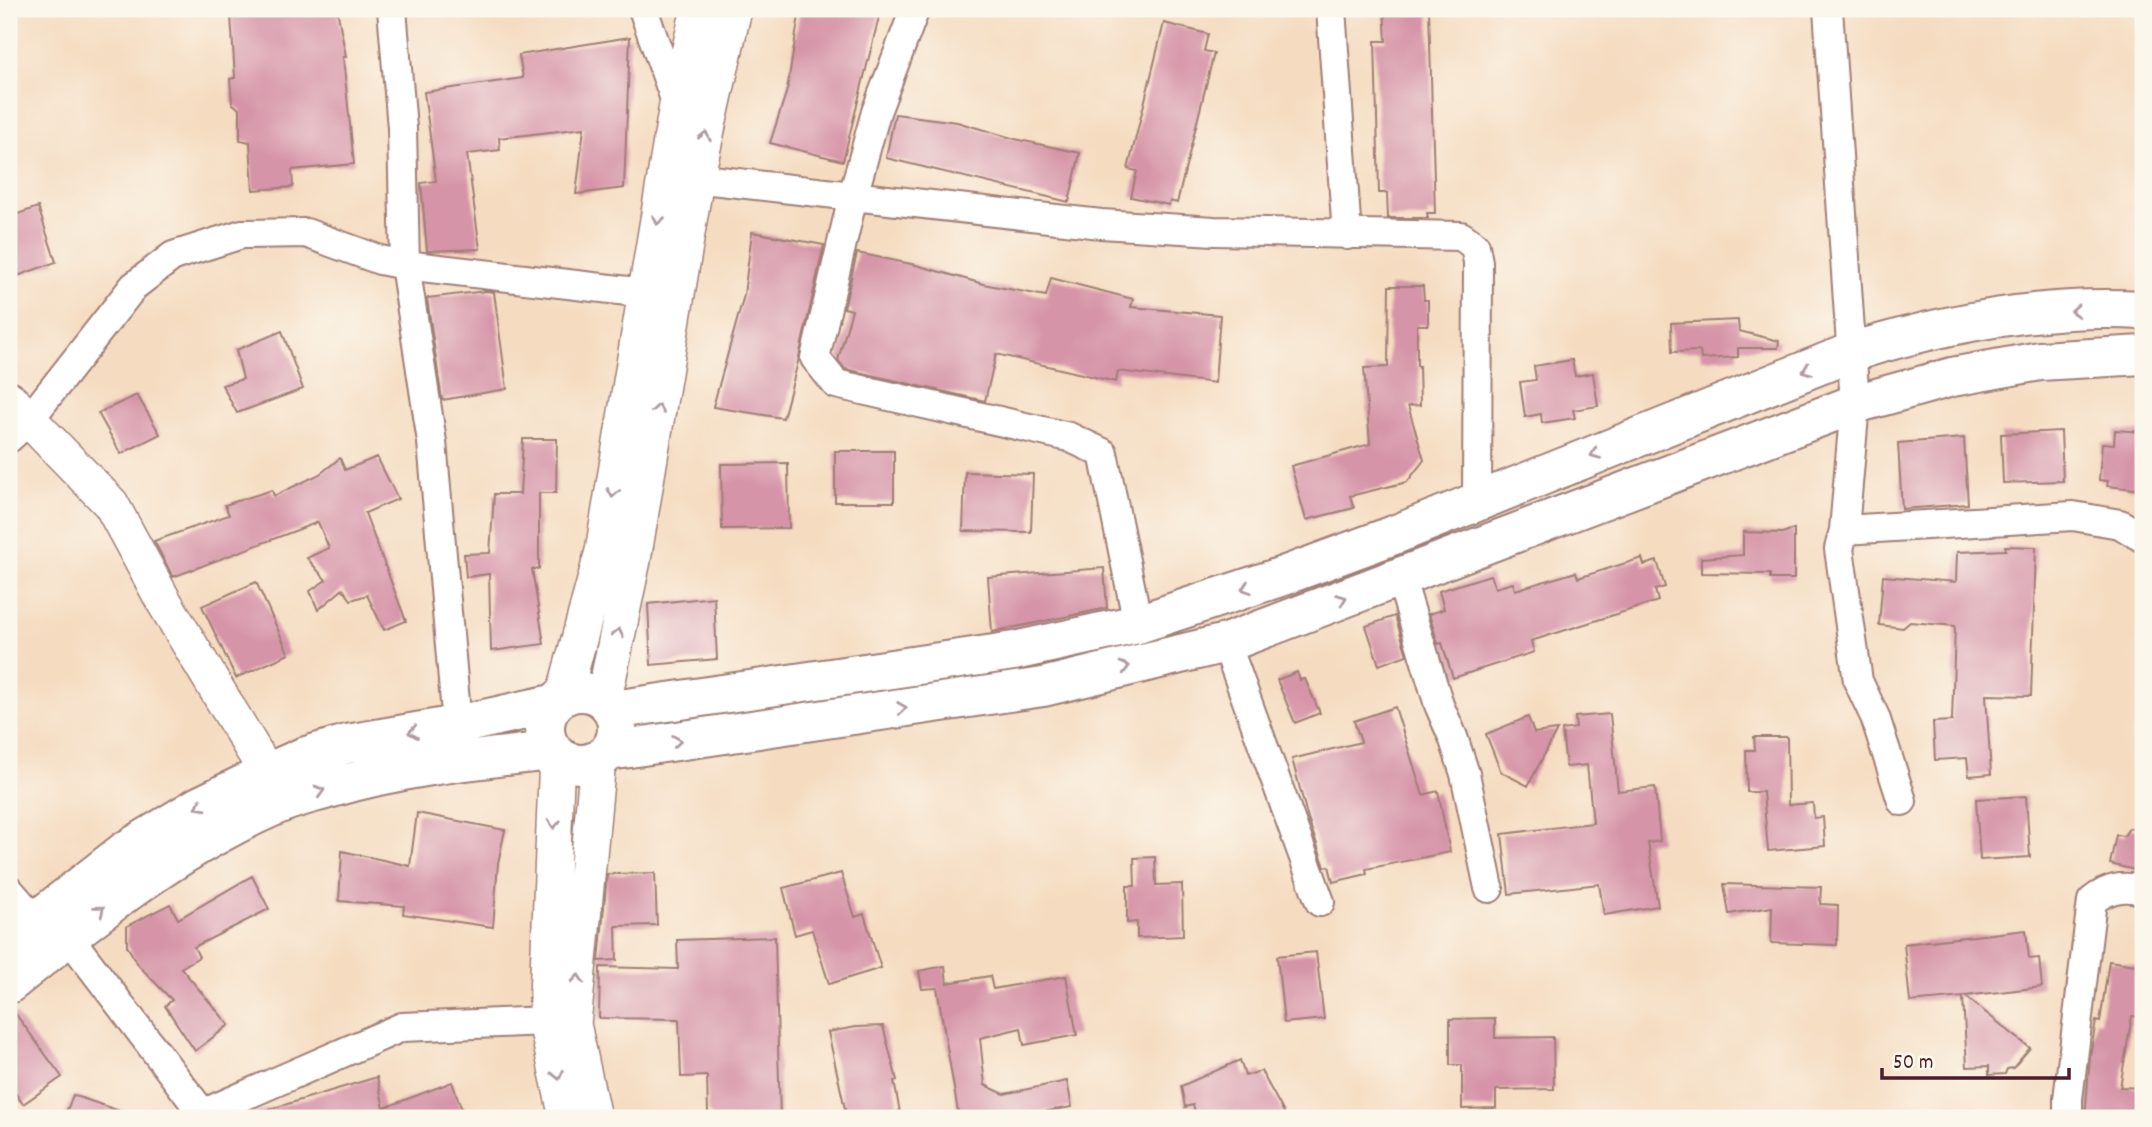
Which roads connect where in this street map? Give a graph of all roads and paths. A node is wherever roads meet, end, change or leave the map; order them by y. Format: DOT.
graph roads {
  1 [pos="392,9"];
  2 [pos="643,9"];
  3 [pos="699,9"];
  4 [pos="734,9"];
  5 [pos="915,9"];
  6 [pos="1326,9"];
  7 [pos="1828,9"];
  8 [pos="677,105"];
  9 [pos="681,177"];
  10 [pos="853,196"];
  11 [pos="1347,235"];
  12 [pos="405,265"];
  13 [pos="645,293"];
  14 [pos="2143,310"];
  15 [pos="1852,352"];
  16 [pos="2143,355"];
  17 [pos="1855,404"];
  18 [pos="15,419"];
  19 [pos="1477,501"];
  20 [pos="1844,530"];
  21 [pos="2143,538"];
  22 [pos="1400,576"];
  23 [pos="1138,624"];
  24 [pos="1226,643"];
  25 [pos="558,700"];
  26 [pos="609,705"];
  27 [pos="457,725"];
  28 [pos="555,753"];
  29 [pos="603,755"];
  30 [pos="272,789"];
  31 [pos="1902,801"];
  32 [pos="1489,888"];
  33 [pos="9,890"];
  34 [pos="2143,890"];
  35 [pos="1320,902"];
  36 [pos="37,933"];
  37 [pos="9,984"];
  38 [pos="547,1021"];
  39 [pos="201,1117"];
  40 [pos="567,1118"];
  41 [pos="593,1118"];
  42 [pos="2068,1118"];
  1 -- 12 [label="street"];
  2 -- 8 [label="street"];
  3 -- 8 [label="street"];
  9 -- 4 [label="street, one-way"];
  5 -- 10 [label="street"];
  6 -- 11 [label="street"];
  7 -- 15 [label="street"];
  8 -- 9 [label="street"];
  9 -- 10 [label="street"];
  9 -- 13 [label="street, one-way"];
  26 -- 9 [label="street, one-way"];
  10 -- 11 [label="street"];
  10 -- 23 [label="street"];
  11 -- 19 [label="street"];
  12 -- 13 [label="street"];
  12 -- 18 [label="street"];
  12 -- 27 [label="street"];
  13 -- 25 [label="street, one-way"];
  14 -- 15 [label="main road, one-way"];
  15 -- 17 [label="street"];
  15 -- 19 [label="main road, one-way"];
  16 -- 17 [label="main road"];
  17 -- 20 [label="street"];
  17 -- 22 [label="main road"];
  18 -- 30 [label="street"];
  19 -- 23 [label="main road, one-way"];
  20 -- 21 [label="street"];
  20 -- 31 [label="street"];
  24 -- 22 [label="main road, one-way"];
  22 -- 32 [label="street"];
  23 -- 26 [label="main road"];
  29 -- 24 [label="main road, one-way"];
  24 -- 35 [label="street"];
  25 -- 26 [label="main road"];
  25 -- 27 [label="main road"];
  25 -- 28 [label="main road"];
  26 -- 29 [label="main road"];
  27 -- 30 [label="main road, one-way"];
  28 -- 29 [label="main road"];
  30 -- 28 [label="main road, one-way"];
  28 -- 38 [label="street, one-way"];
  41 -- 29 [label="street, one-way"];
  30 -- 36 [label="main road"];
  33 -- 36 [label="street"];
  34 -- 42 [label="street"];
  36 -- 37 [label="main road"];
  36 -- 39 [label="street"];
  38 -- 39 [label="street"];
  38 -- 40 [label="street, one-way"];
}
